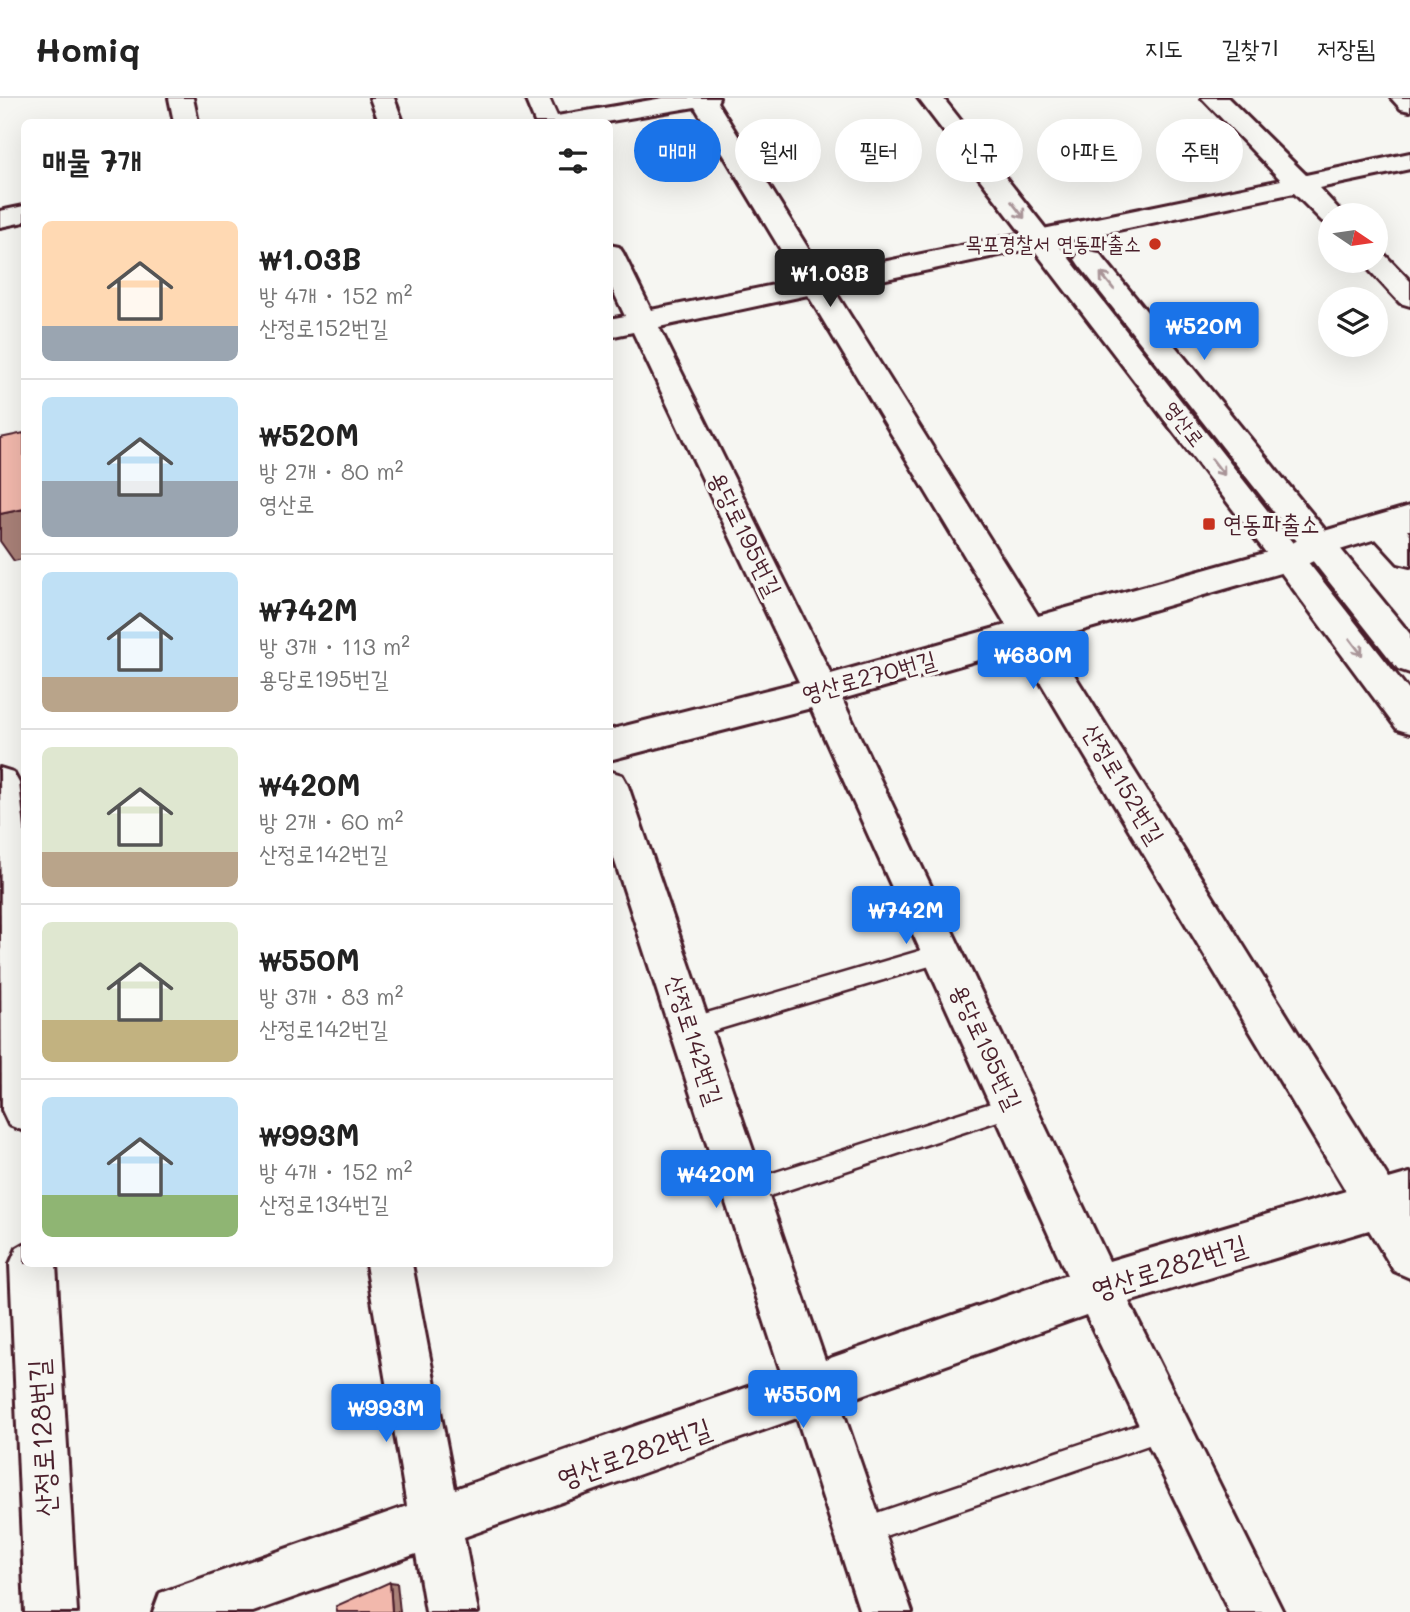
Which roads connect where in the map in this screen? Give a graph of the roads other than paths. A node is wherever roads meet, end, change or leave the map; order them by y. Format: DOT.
graph roads {
  1 [pos="181,98"];
  2 [pos="383,98"];
  3 [pos="537,98"];
  4 [pos="704,98"];
  5 [pos="930,98"];
  6 [pos="957,98"];
  7 [pos="1214,98"];
  8 [pos="1403,98"];
  9 [pos="1410,104"];
  10 [pos="185,119"];
  11 [pos="390,119"];
  12 [pos="546,119"];
  13 [pos="581,119"];
  14 [pos="1410,161"];
  15 [pos="1301,184"];
  16 [pos="1319,203"];
  17 [pos="21,216"];
  18 [pos="0,219"];
  19 [pos="1054,235"];
  20 [pos="613,271"];
  21 [pos="1387,273"];
  22 [pos="815,287"];
  23 [pos="1410,297"];
  24 [pos="625,325"];
  25 [pos="1395,521"];
  26 [pos="1304,551"];
  27 [pos="1410,554"];
  28 [pos="1031,633"];
  29 [pos="1410,659"];
  30 [pos="821,691"];
  31 [pos="1410,719"];
  32 [pos="613,743"];
  33 [pos="0,783"];
  34 [pos="613,798"];
  35 [pos="13,901"];
  36 [pos="943,953"];
  37 [pos="690,1028"];
  38 [pos="21,1054"];
  39 [pos="1013,1106"];
  40 [pos="745,1193"];
  41 [pos="1394,1199"];
  42 [pos="1410,1255"];
  43 [pos="33,1267"];
  44 [pos="391,1267"];
  45 [pos="1097,1288"];
  46 [pos="811,1391"];
  47 [pos="1166,1427"];
  48 [pos="436,1522"];
  49 [pos="859,1532"];
  50 [pos="51,1612"];
  51 [pos="179,1612"];
  52 [pos="452,1612"];
  53 [pos="886,1612"];
  54 [pos="1257,1612"];
  1 -- 10 [label="street"];
  2 -- 11 [label="street"];
  3 -- 12 [label="street"];
  4 -- 13 [label="street"];
  4 -- 22 [label="street, 산정로152번길"];
  5 -- 19 [label="street, 영산로, one-way"];
  6 -- 19 [label="street, 영산로"];
  7 -- 15 [label="street"];
  8 -- 9 [label="street"];
  14 -- 15 [label="street"];
  15 -- 16 [label="street"];
  15 -- 19 [label="street"];
  17 -- 18 [label="street"];
  19 -- 22 [label="street"];
  19 -- 26 [label="street, 영산로"];
  20 -- 24 [label="street, 용당로195번길"];
  21 -- 23 [label="street"];
  22 -- 24 [label="street"];
  22 -- 28 [label="street, 산정로152번길"];
  24 -- 30 [label="street, 용당로195번길"];
  25 -- 26 [label="street, 영산로270번길"];
  25 -- 27 [label="street"];
  26 -- 28 [label="street, 영산로270번길"];
  26 -- 29 [label="street, 영산로"];
  26 -- 31 [label="street, 영산로, one-way"];
  28 -- 30 [label="street, 영산로270번길"];
  28 -- 41 [label="street, 산정로152번길"];
  30 -- 32 [label="street, 영산로270번길"];
  30 -- 36 [label="street, 용당로195번길"];
  33 -- 35 [label="street"];
  34 -- 37 [label="street, 산정로142번길"];
  35 -- 38 [label="street"];
  36 -- 37 [label="lane"];
  36 -- 39 [label="street, 용당로195번길"];
  37 -- 40 [label="street, 산정로142번길"];
  39 -- 40 [label="lane"];
  39 -- 45 [label="street, 용당로195번길"];
  40 -- 46 [label="street, 산정로142번길"];
  41 -- 42 [label="street, 산정로152번길"];
  41 -- 45 [label="street, 영산로282번길"];
  43 -- 50 [label="street, 산정로128번길"];
  44 -- 48 [label="street"];
  45 -- 46 [label="street, 영산로282번길"];
  45 -- 47 [label="street, 용당로195번길"];
  46 -- 48 [label="street, 영산로282번길"];
  46 -- 49 [label="street, 산정로142번길"];
  47 -- 49 [label="lane"];
  47 -- 54 [label="street, 용당로195번길"];
  48 -- 51 [label="street, 영산로282번길"];
  48 -- 52 [label="street"];
  49 -- 53 [label="street, 산정로142번길"];
}
